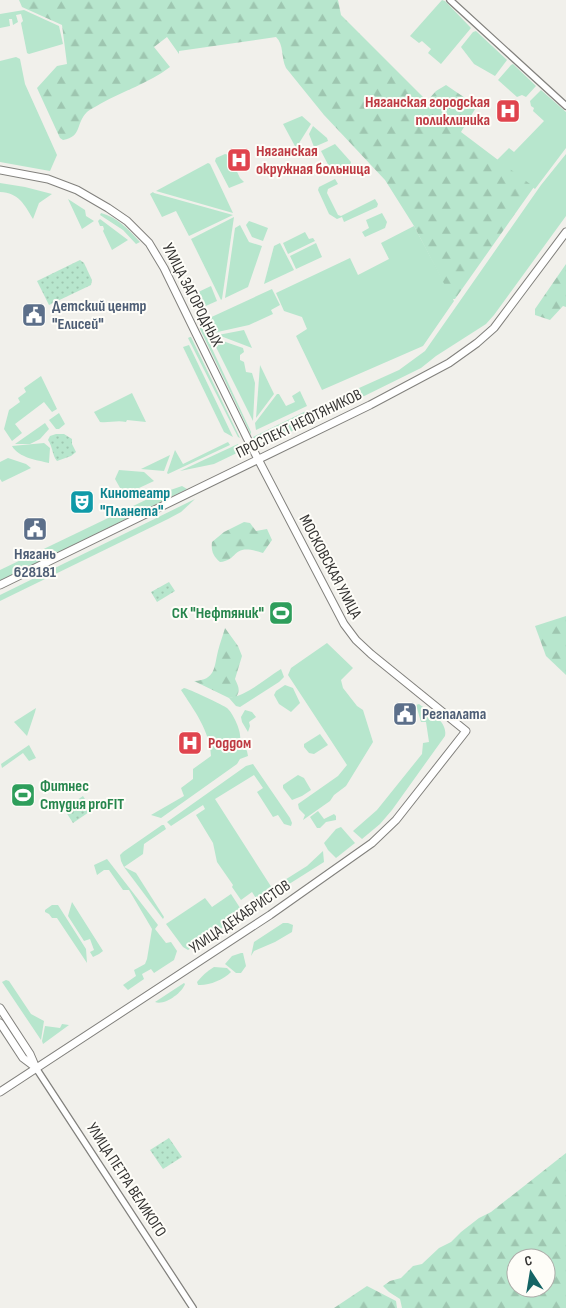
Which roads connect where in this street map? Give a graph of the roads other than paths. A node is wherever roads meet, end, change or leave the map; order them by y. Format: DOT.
graph roads {
  1 [pos="450,0"];
  2 [pos="566,106"];
  3 [pos="0,170"];
  4 [pos="566,232"];
  5 [pos="258,459"];
  6 [pos="0,585"];
  7 [pos="466,731"];
  8 [pos="0,1008"];
  9 [pos="0,1022"];
  10 [pos="36,1068"];
  11 [pos="0,1092"];
  12 [pos="193,1308"];
  1 -- 2 [label="street"];
  3 -- 5 [label="main road, УЛИЦА ЗАГОРОДНЫХ"];
  4 -- 5 [label="main road, ПРОСПЕКТ НЕФТЯНИКОВ"];
  5 -- 6 [label="main road, ПРОСПЕКТ НЕФТЯНИКОВ"];
  5 -- 7 [label="main road, МОСКОВСКАЯ УЛИЦА"];
  7 -- 10 [label="main road, УЛИЦА ДЕКАБРИСТОВ"];
  8 -- 10 [label="main road"];
  9 -- 10 [label="main road"];
  10 -- 11 [label="main road, УЛИЦА ДЕКАБРИСТОВ"];
  10 -- 12 [label="street, УЛИЦА ПЕТРА ВЕЛИКОГО"];
}
